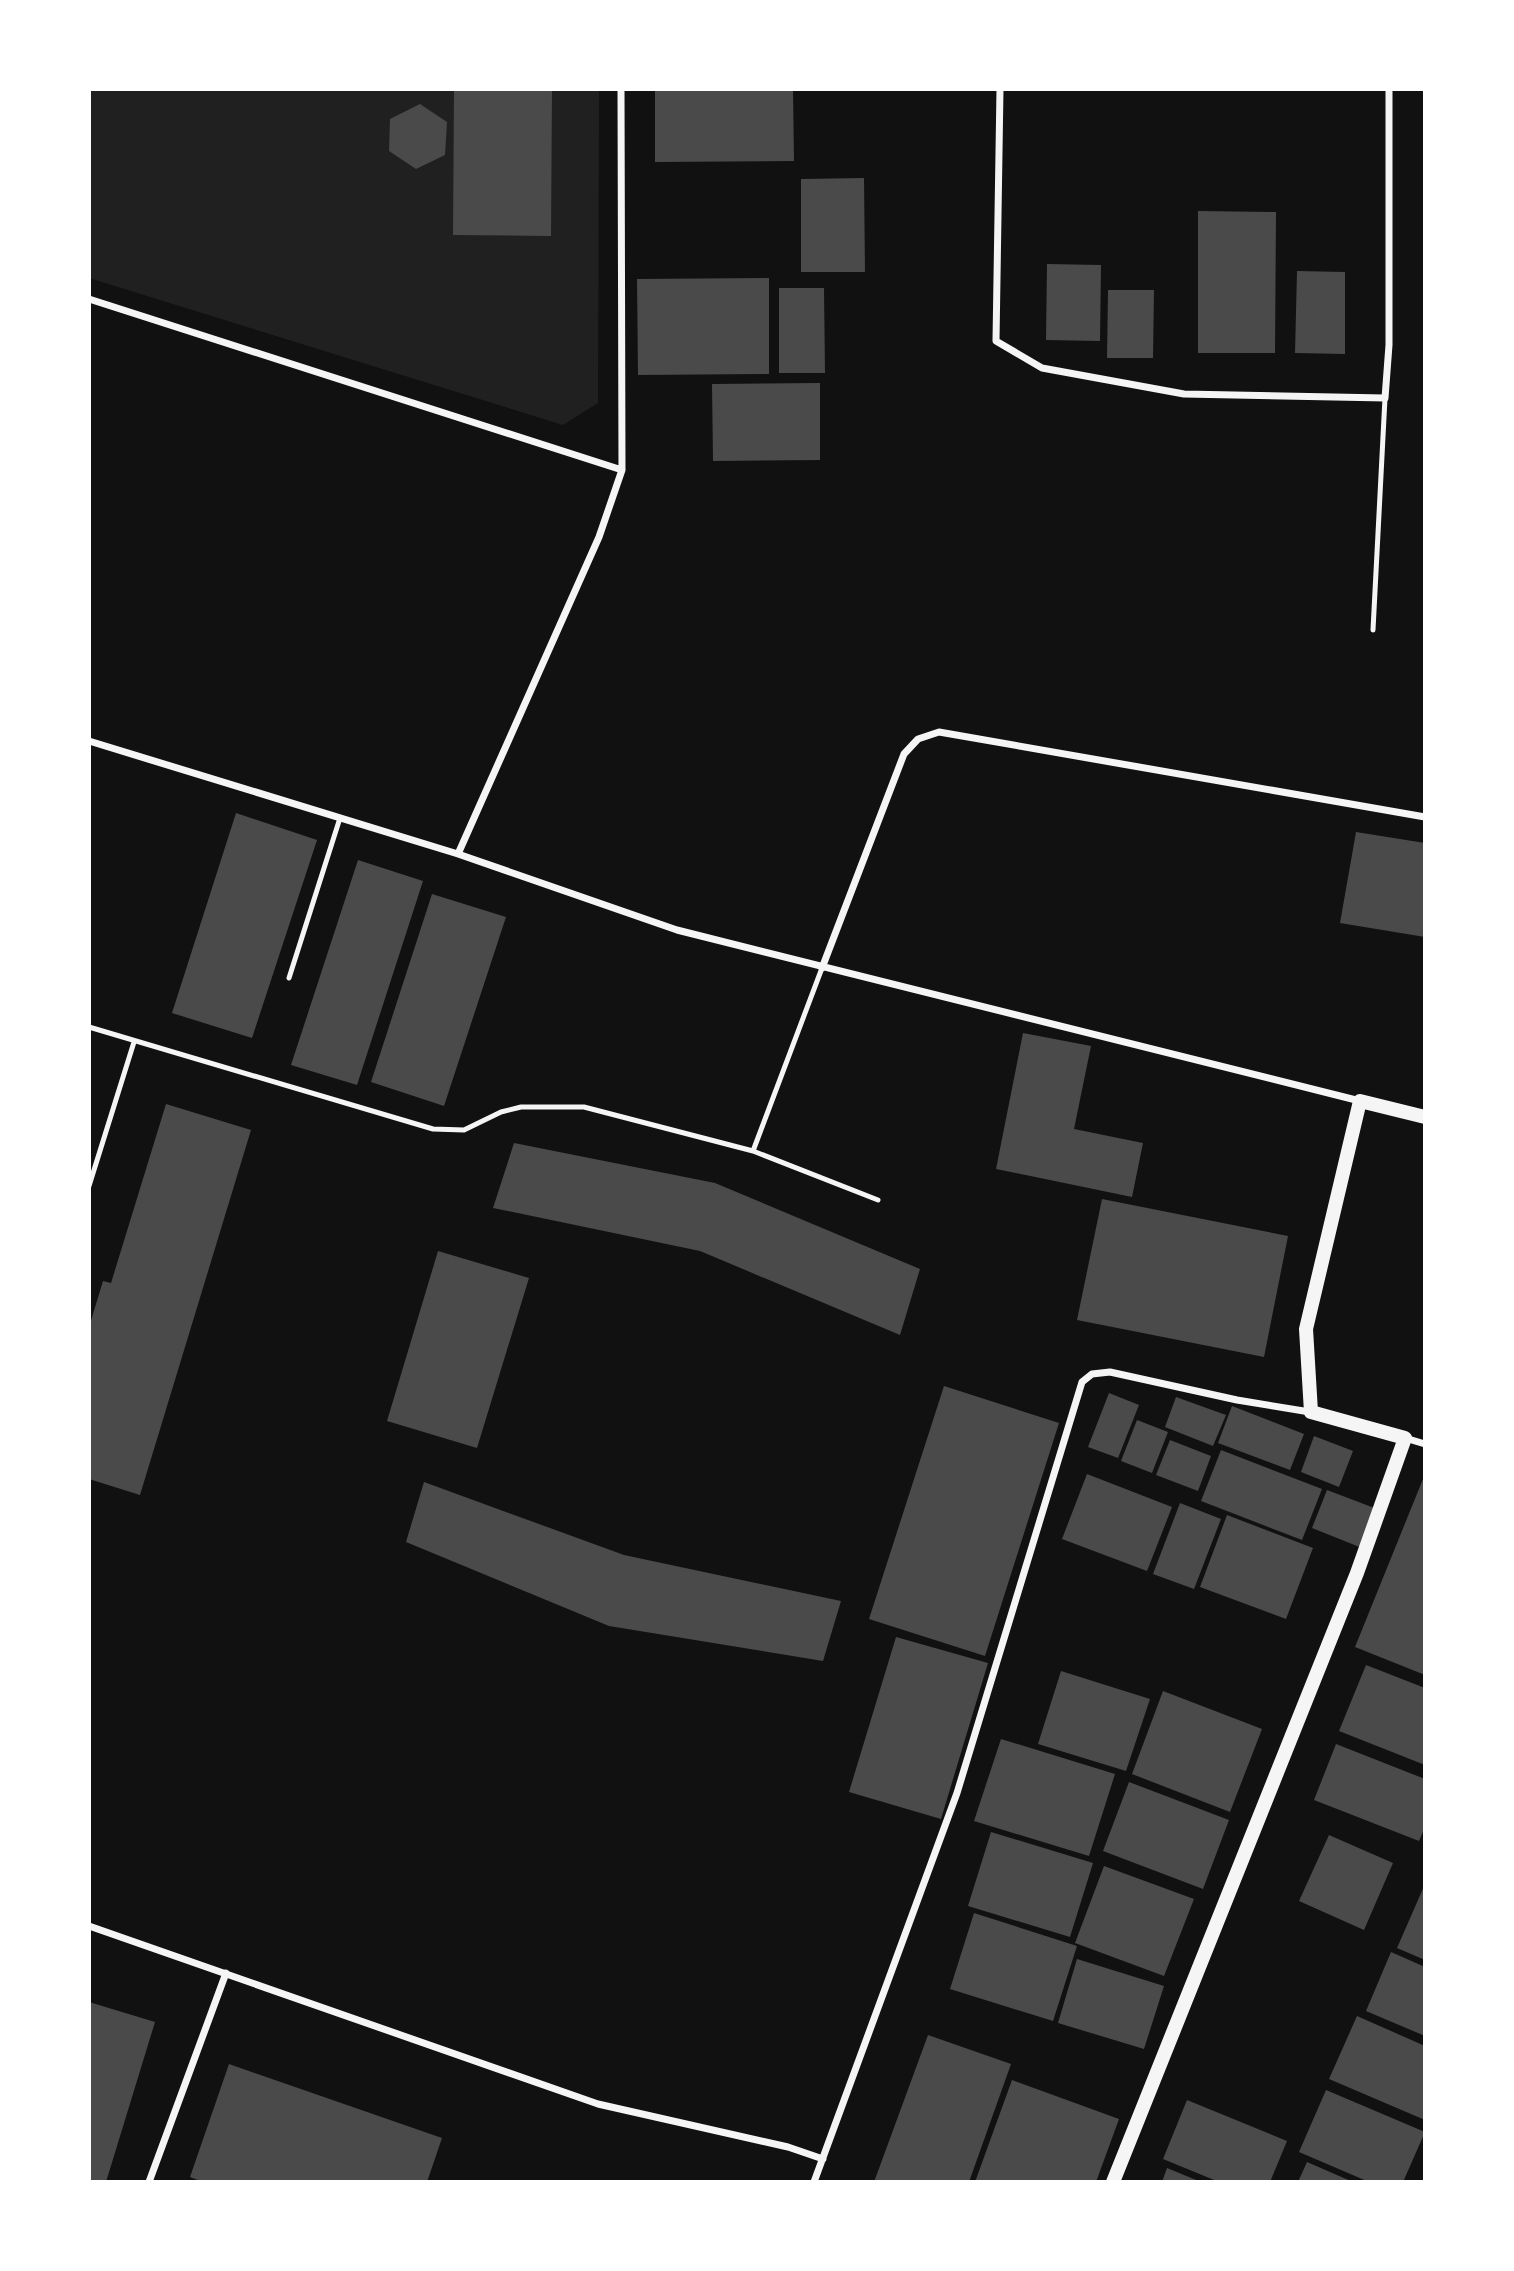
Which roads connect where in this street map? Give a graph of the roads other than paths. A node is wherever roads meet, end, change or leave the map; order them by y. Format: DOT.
graph roads {
  1 [pos="621,89"];
  2 [pos="1000,89"];
  3 [pos="1389,89"];
  4 [pos="89,299"];
  5 [pos="1385,398"];
  6 [pos="622,470"];
  7 [pos="1373,629"];
  8 [pos="89,741"];
  9 [pos="1425,817"];
  10 [pos="340,818"];
  11 [pos="458,854"];
  12 [pos="822,968"];
  13 [pos="289,978"];
  14 [pos="89,1027"];
  15 [pos="134,1042"];
  16 [pos="1360,1101"];
  17 [pos="1425,1117"];
  18 [pos="753,1151"];
  19 [pos="89,1186"];
  20 [pos="878,1200"];
  21 [pos="1311,1412"];
  22 [pos="1405,1438"];
  23 [pos="1425,1444"];
  24 [pos="89,1926"];
  25 [pos="226,1973"];
  26 [pos="823,2159"];
  27 [pos="149,2182"];
  28 [pos="814,2182"];
  29 [pos="1113,2182"];
  1 -- 6 [label="street"];
  2 -- 5 [label="street"];
  3 -- 5 [label="street"];
  4 -- 6 [label="street"];
  5 -- 7 [label="lane"];
  6 -- 11 [label="street"];
  8 -- 10 [label="street"];
  9 -- 12 [label="street"];
  10 -- 11 [label="street"];
  10 -- 13 [label="lane"];
  11 -- 12 [label="street"];
  12 -- 16 [label="street"];
  12 -- 18 [label="lane"];
  14 -- 15 [label="lane"];
  15 -- 18 [label="lane"];
  15 -- 19 [label="lane"];
  16 -- 17 [label="main road"];
  16 -- 21 [label="main road"];
  18 -- 20 [label="lane"];
  21 -- 22 [label="main road"];
  21 -- 26 [label="street"];
  22 -- 23 [label="street"];
  22 -- 29 [label="main road"];
  24 -- 25 [label="street"];
  25 -- 26 [label="street"];
  25 -- 27 [label="street"];
  26 -- 28 [label="street"];
}
